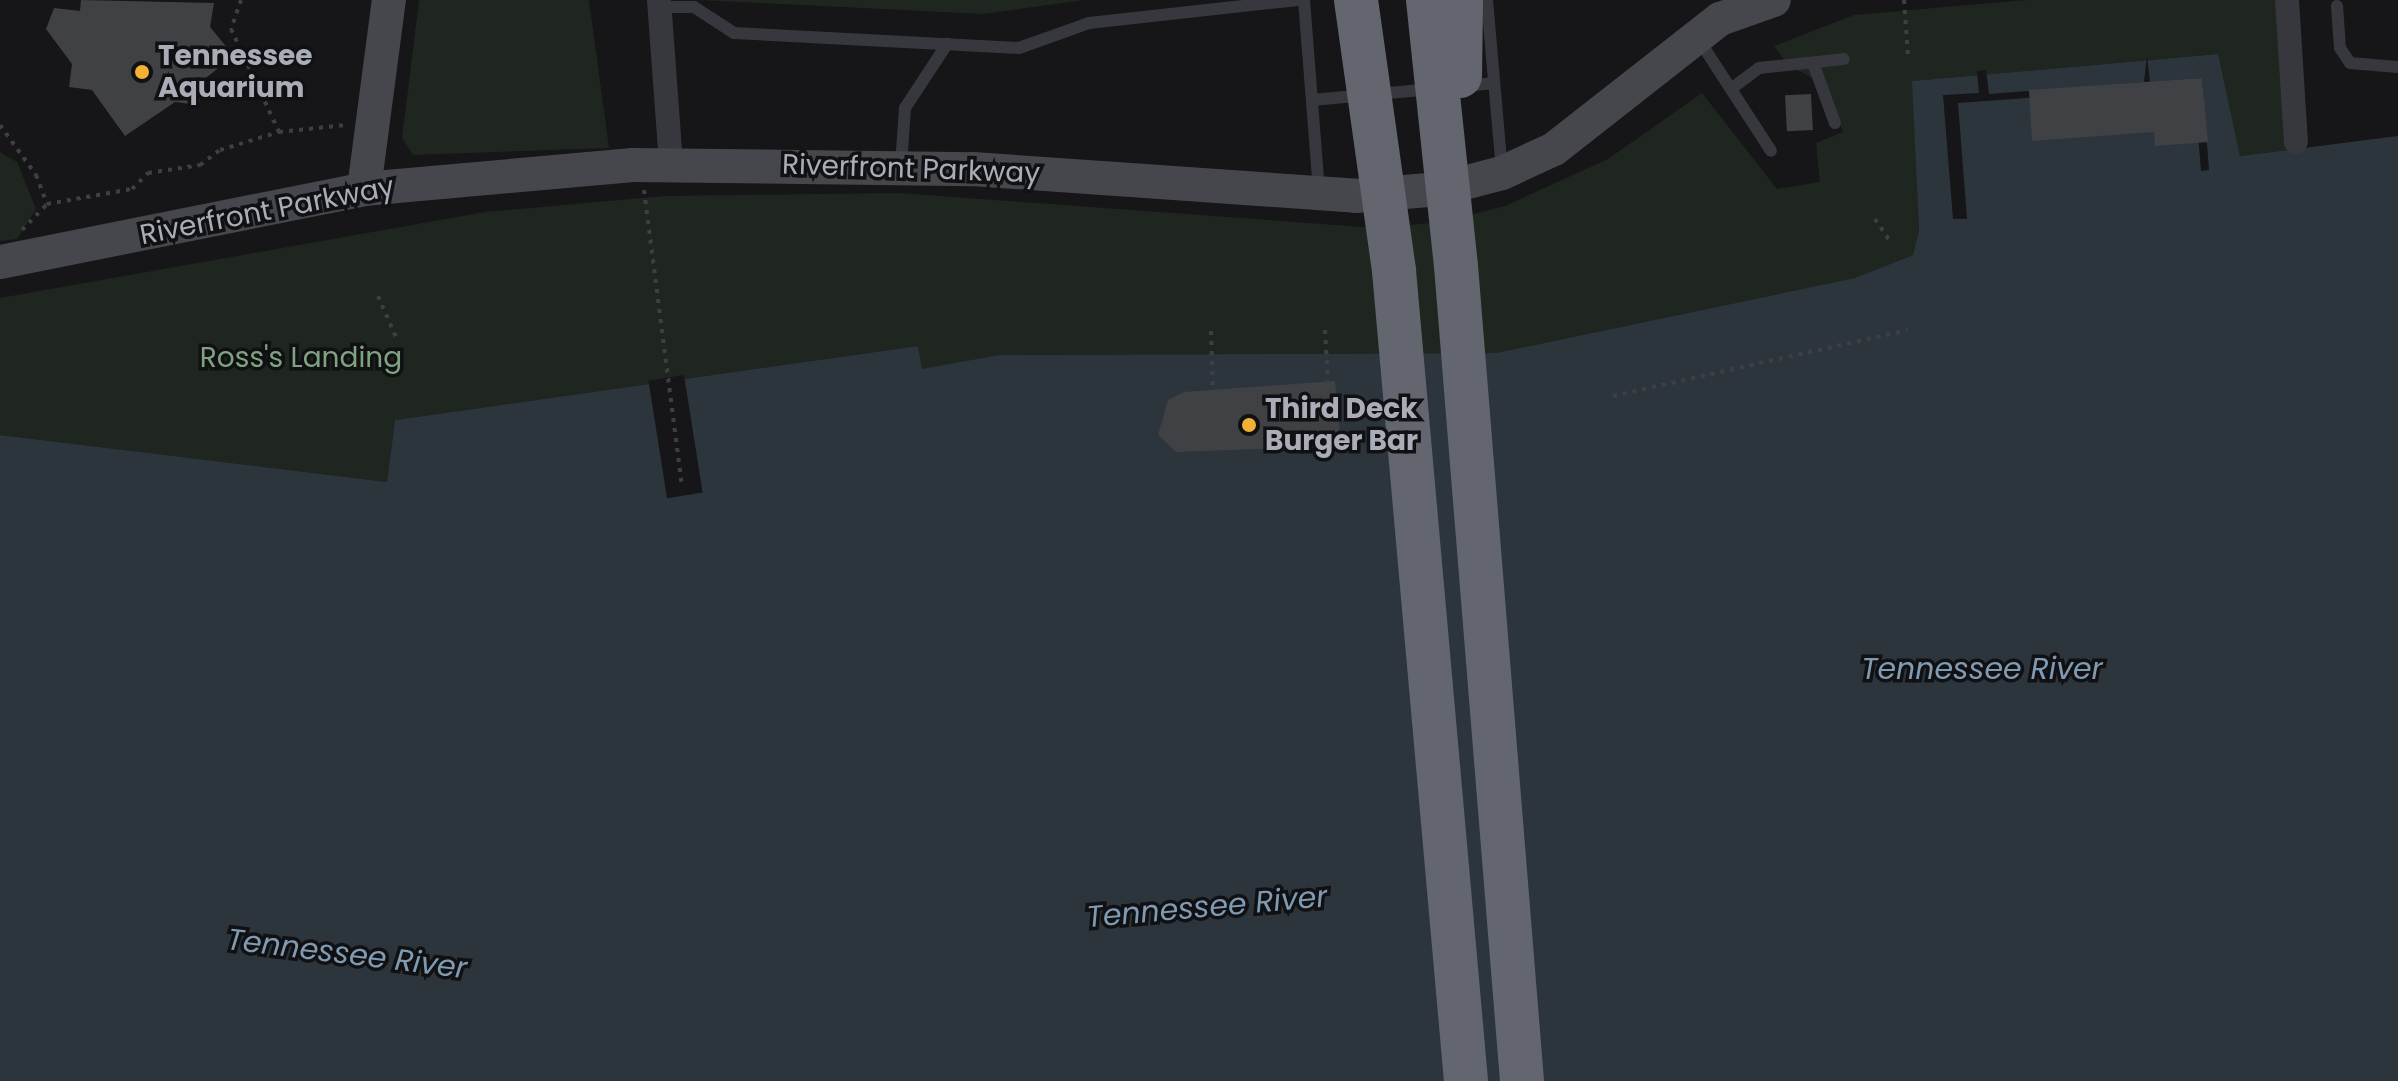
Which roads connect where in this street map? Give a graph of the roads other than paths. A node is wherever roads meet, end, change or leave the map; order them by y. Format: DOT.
graph roads {
  1 [pos="389,0"];
  2 [pos="1296,0"];
  3 [pos="1304,0"];
  4 [pos="1356,0"];
  5 [pos="1371,0"];
  6 [pos="1428,0"];
  7 [pos="1461,0"];
  8 [pos="1487,0"];
  9 [pos="1774,0"];
  10 [pos="2287,0"];
  11 [pos="658,4"];
  12 [pos="2337,6"];
  13 [pos="1710,22"];
  14 [pos="947,44"];
  15 [pos="1844,59"];
  16 [pos="1813,63"];
  17 [pos="2398,67"];
  18 [pos="1494,83"];
  19 [pos="1735,86"];
  20 [pos="1312,100"];
  21 [pos="1835,123"];
  22 [pos="2296,142"];
  23 [pos="1771,151"];
  24 [pos="671,164"];
  25 [pos="901,166"];
  26 [pos="1502,173"];
  27 [pos="364,189"];
  28 [pos="1319,193"];
  29 [pos="10,251"];
  30 [pos="1456,266"];
  31 [pos="1394,271"];
  32 [pos="1466,1081"];
  33 [pos="1522,1081"];
  1 -- 27 [label="main road"];
  2 -- 14 [label="lane"];
  3 -- 20 [label="lane"];
  4 -- 31 [label="highway, bridge"];
  5 -- 31 [label="highway, bridge"];
  6 -- 30 [label="highway, bridge"];
  7 -- 30 [label="highway, bridge"];
  8 -- 18 [label="lane"];
  9 -- 13 [label="main road, Riverfront Parkway"];
  10 -- 22 [label="street"];
  11 -- 14 [label="lane"];
  11 -- 24 [label="street"];
  12 -- 17 [label="lane"];
  13 -- 19 [label="lane"];
  13 -- 26 [label="main road, Riverfront Parkway"];
  14 -- 25 [label="lane"];
  15 -- 16 [label="lane"];
  16 -- 19 [label="lane"];
  16 -- 21 [label="lane"];
  18 -- 20 [label="lane"];
  18 -- 26 [label="lane"];
  19 -- 23 [label="lane"];
  20 -- 28 [label="lane"];
  24 -- 25 [label="main road, Riverfront Parkway"];
  24 -- 27 [label="main road, Riverfront Parkway"];
  25 -- 28 [label="main road, Riverfront Parkway"];
  26 -- 28 [label="main road, Riverfront Parkway"];
  27 -- 29 [label="main road, Riverfront Parkway"];
  30 -- 33 [label="highway"];
  31 -- 32 [label="highway"];
}
